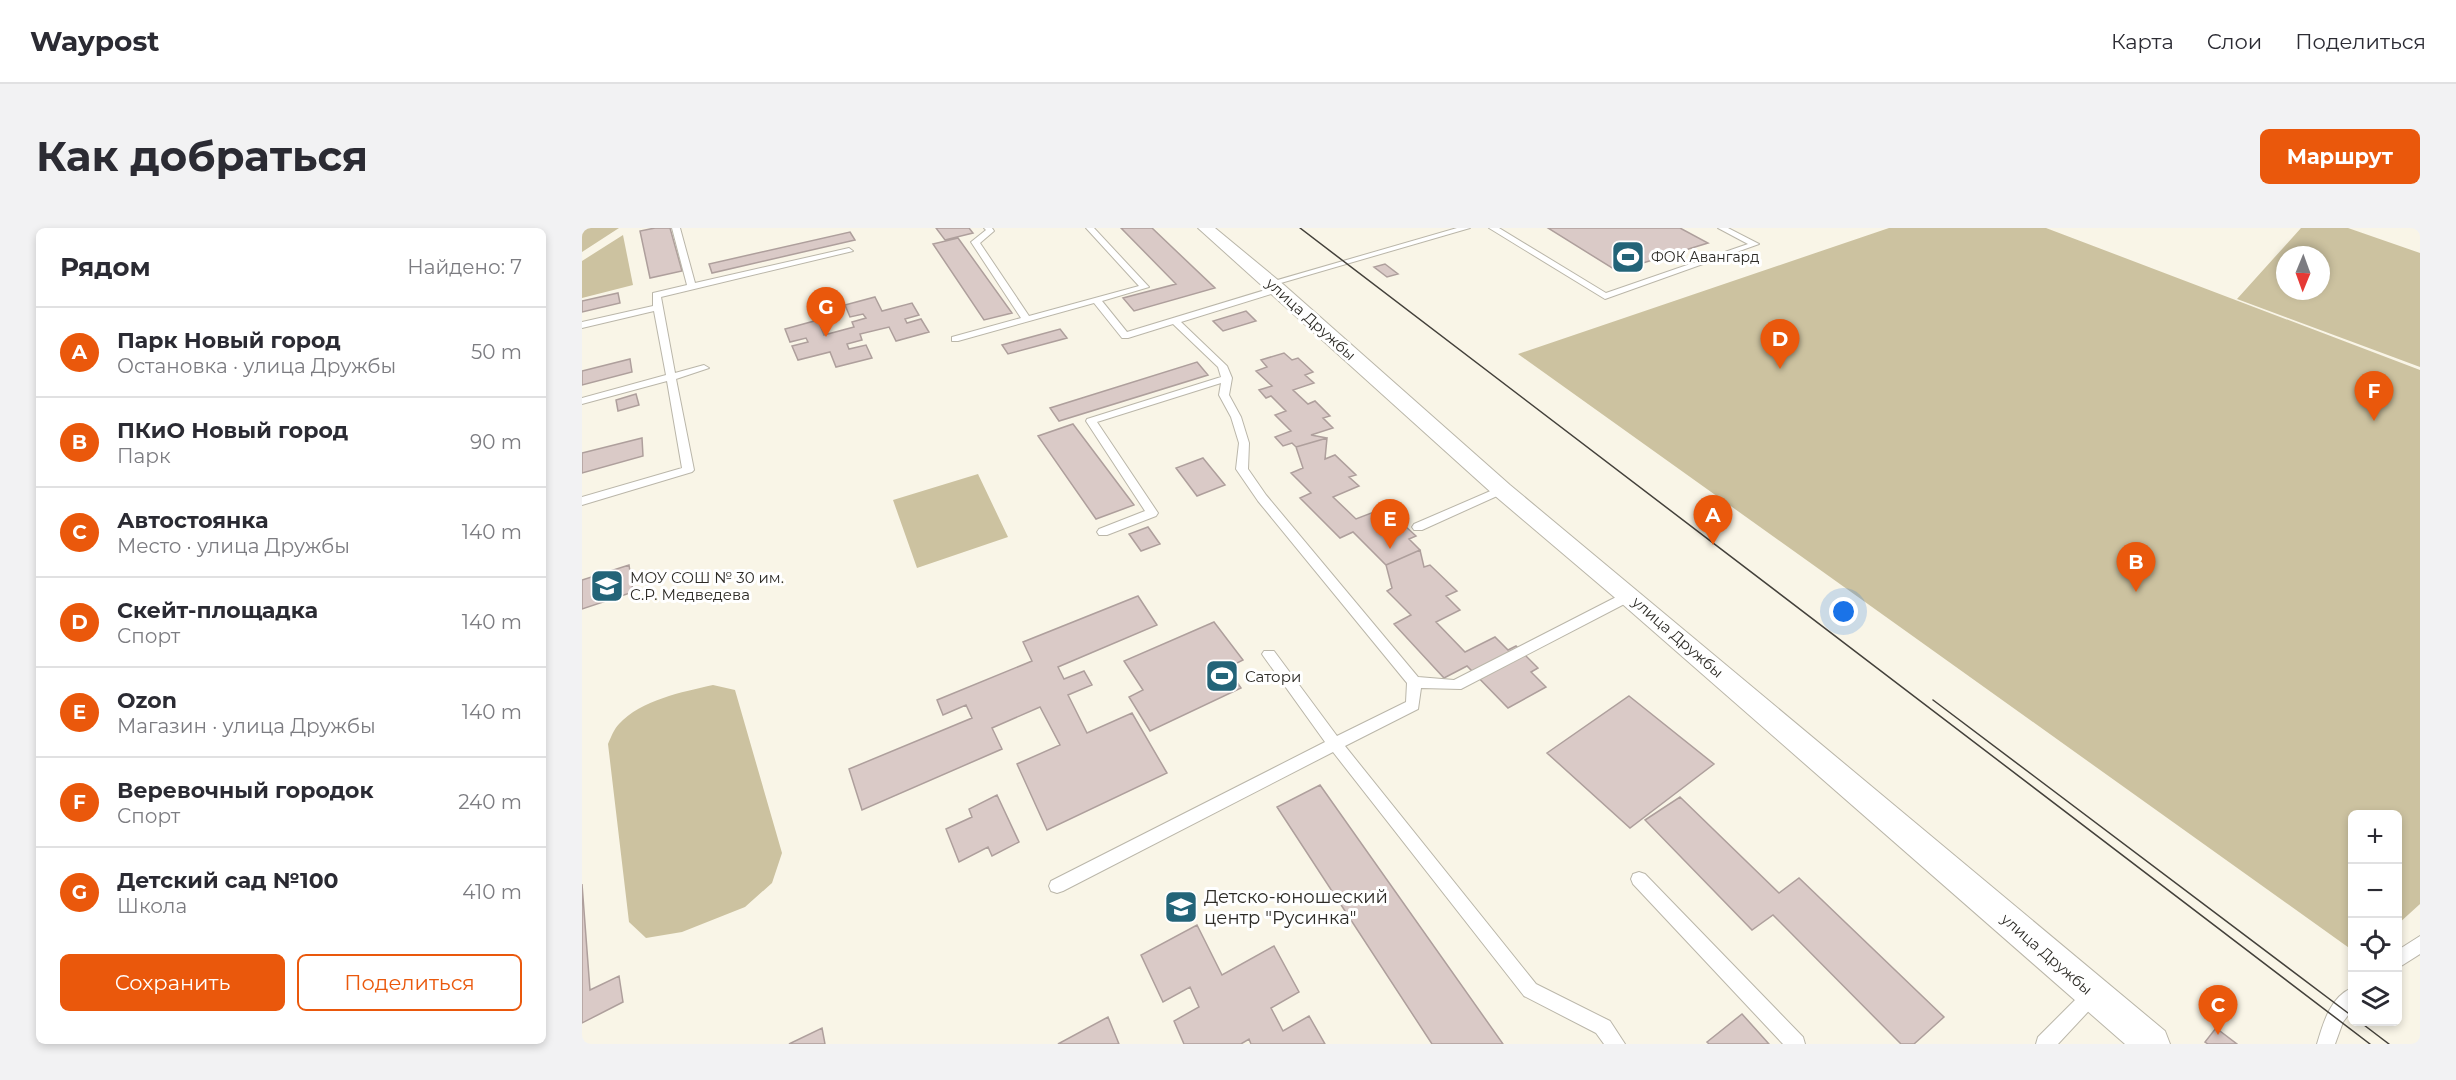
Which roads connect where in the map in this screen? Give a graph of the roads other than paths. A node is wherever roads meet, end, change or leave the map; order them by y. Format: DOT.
graph roads {
  1 [pos="676,228"];
  2 [pos="988,228"];
  3 [pos="1090,228"];
  4 [pos="1206,228"];
  5 [pos="1466,228"];
  6 [pos="1493,228"];
  7 [pos="1722,228"];
  8 [pos="849,252"];
  9 [pos="1274,286"];
  10 [pos="692,287"];
  11 [pos="1096,300"];
  12 [pos="657,308"];
  13 [pos="1027,319"];
  14 [pos="1175,321"];
  15 [pos="582,325"];
  16 [pos="955,339"];
  17 [pos="704,368"];
  18 [pos="670,378"];
  19 [pos="1227,378"];
  20 [pos="582,400"];
  21 [pos="1502,490"];
  22 [pos="582,501"];
  23 [pos="1418,527"];
  24 [pos="1103,532"];
  25 [pos="1629,596"];
  26 [pos="1269,654"];
  27 [pos="1414,682"];
  28 [pos="1335,744"];
  29 [pos="1639,879"];
  30 [pos="1057,886"];
  31 [pos="2420,944"];
  32 [pos="2402,957"];
  33 [pos="2093,994"];
  34 [pos="2348,1002"];
  35 [pos="1616,1044"];
  36 [pos="1796,1044"];
  37 [pos="2045,1044"];
  38 [pos="2152,1044"];
  39 [pos="2326,1044"];
  1 -- 10 [label="lane"];
  2 -- 13 [label="lane"];
  3 -- 11 [label="lane"];
  4 -- 9 [label="street, улица Дружбы"];
  5 -- 9 [label="lane"];
  6 -- 7 [label="lane"];
  8 -- 10 [label="lane"];
  9 -- 14 [label="lane"];
  9 -- 21 [label="street, улица Дружбы"];
  10 -- 12 [label="lane"];
  11 -- 13 [label="lane"];
  11 -- 14 [label="lane"];
  12 -- 15 [label="lane"];
  12 -- 18 [label="lane"];
  13 -- 16 [label="lane"];
  14 -- 19 [label="lane"];
  17 -- 18 [label="lane"];
  18 -- 20 [label="lane"];
  18 -- 22 [label="lane"];
  19 -- 24 [label="lane"];
  19 -- 27 [label="lane"];
  21 -- 23 [label="lane"];
  21 -- 25 [label="street, улица Дружбы"];
  25 -- 27 [label="lane"];
  25 -- 33 [label="street, улица Дружбы"];
  26 -- 28 [label="lane"];
  27 -- 28 [label="lane"];
  28 -- 30 [label="lane"];
  28 -- 35 [label="lane"];
  29 -- 36 [label="lane"];
  31 -- 32 [label="lane"];
  33 -- 37 [label="lane"];
  33 -- 38 [label="street, улица Дружбы"];
  34 -- 39 [label="lane"];
}
